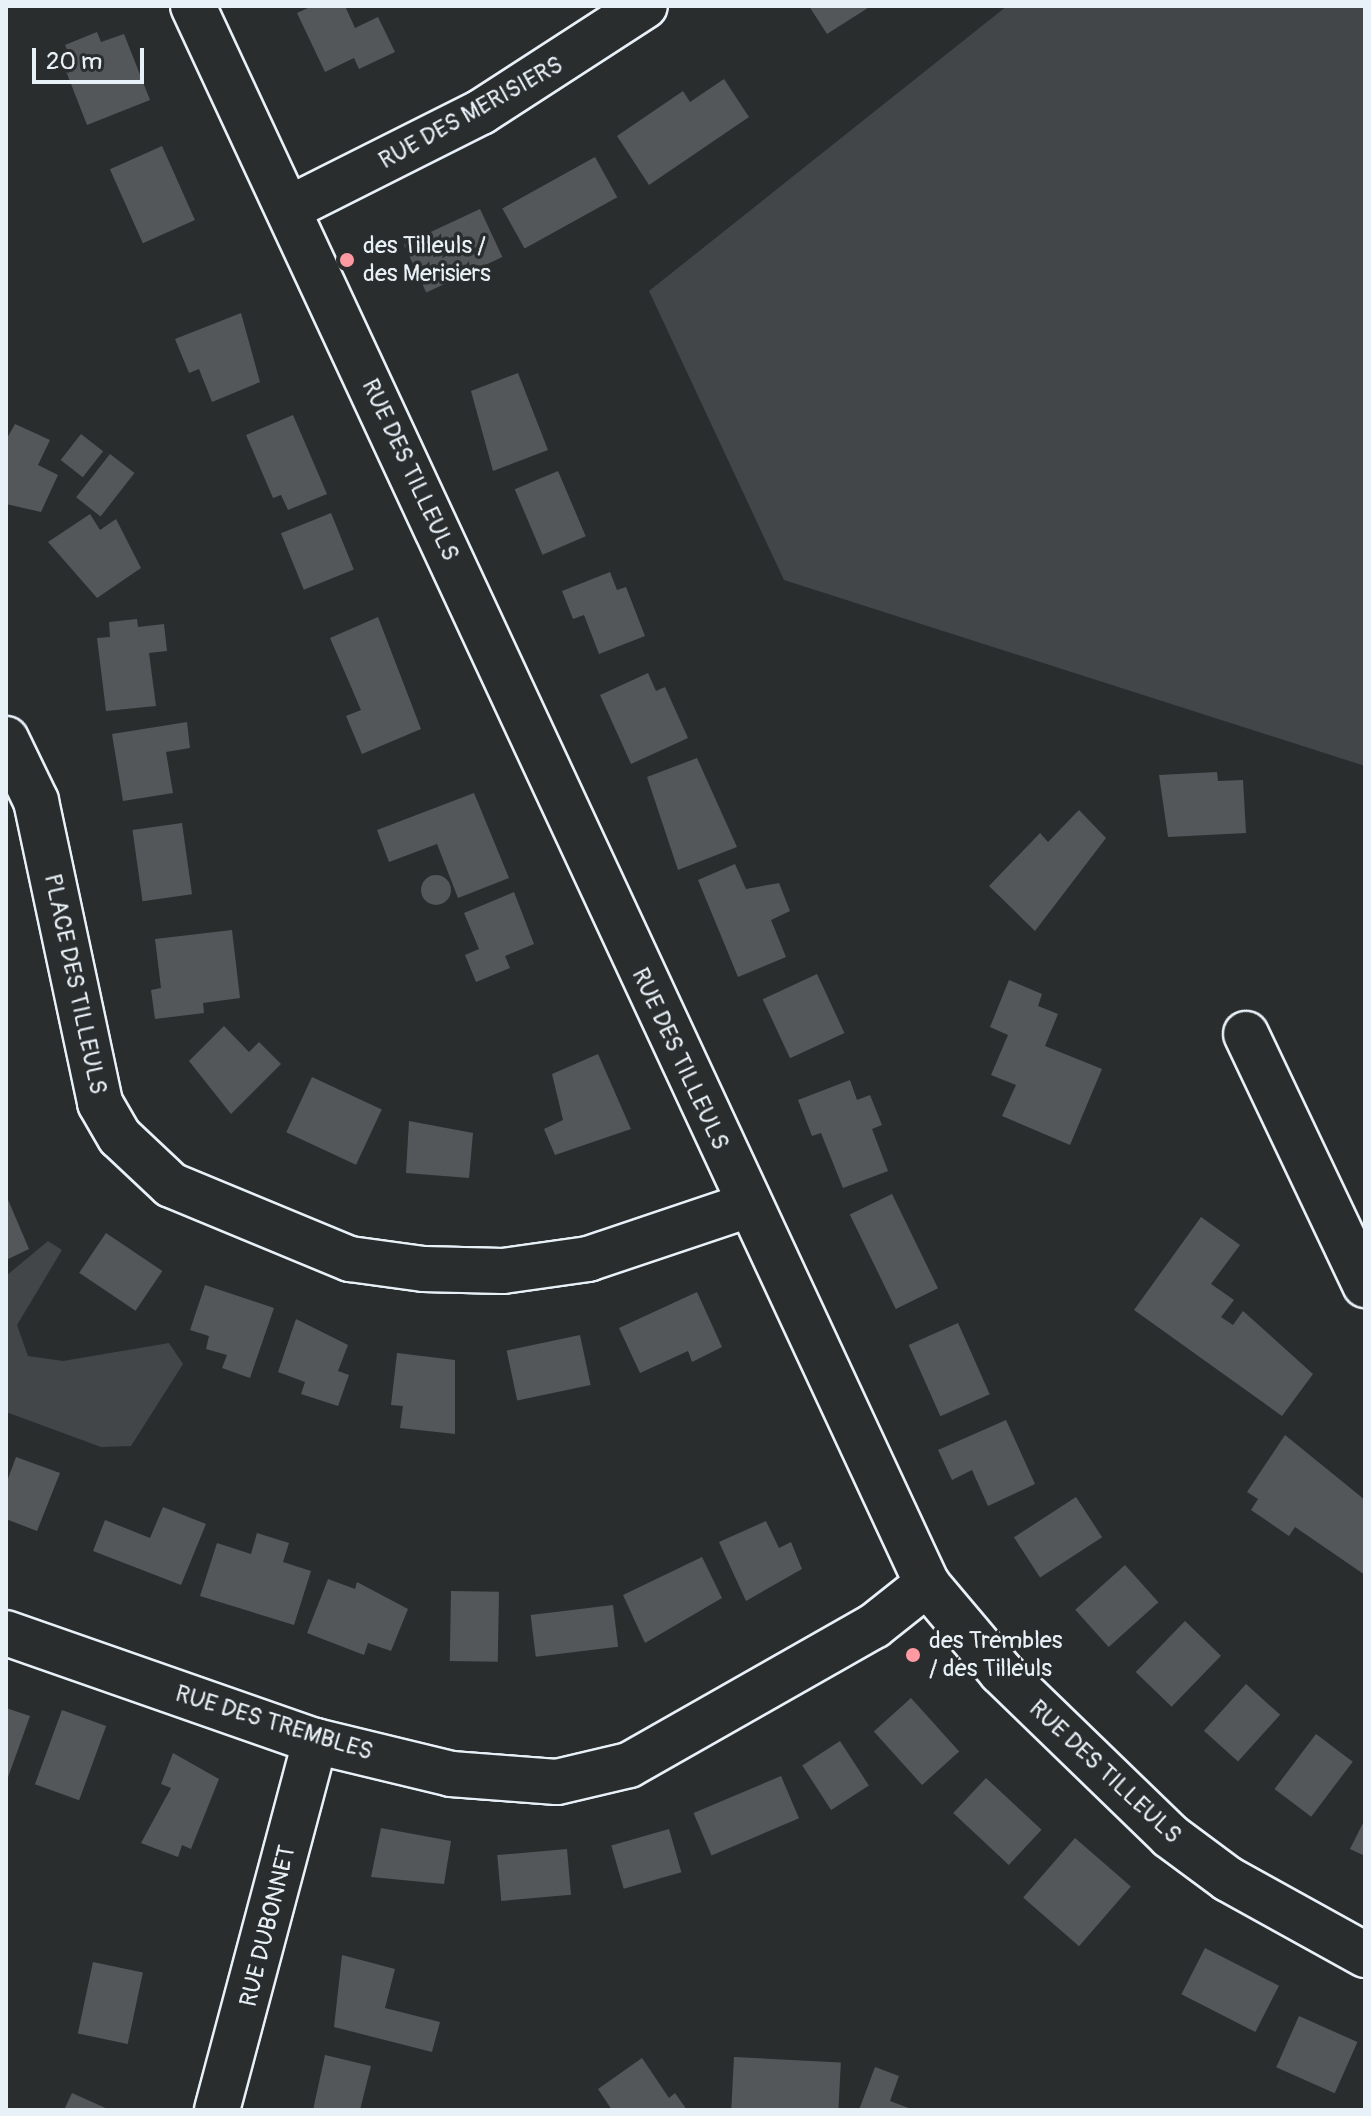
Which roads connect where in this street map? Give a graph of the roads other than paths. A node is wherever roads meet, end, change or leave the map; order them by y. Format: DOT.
graph roads {
  1 [pos="193,6"];
  2 [pos="645,6"];
  3 [pos="290,208"];
  4 [pos="6,739"];
  5 [pos="1246,1034"];
  6 [pos="748,1205"];
  7 [pos="1365,1285"];
  8 [pos="927,1584"];
  9 [pos="6,1633"];
  10 [pos="315,1741"];
  11 [pos="1365,1955"];
  12 [pos="217,2110"];
  1 -- 3 [label="street, RUE DES TILLEULS"];
  2 -- 3 [label="street, RUE DES MERISIERS"];
  3 -- 6 [label="street, RUE DES TILLEULS"];
  4 -- 6 [label="street, PLACE DES TILLEULS"];
  5 -- 7 [label="street"];
  6 -- 8 [label="street, RUE DES TILLEULS"];
  8 -- 10 [label="street, RUE DES TREMBLES"];
  8 -- 11 [label="street, RUE DES TILLEULS"];
  9 -- 10 [label="street, RUE DES TREMBLES"];
  10 -- 12 [label="street, RUE DUBONNET"];
}
